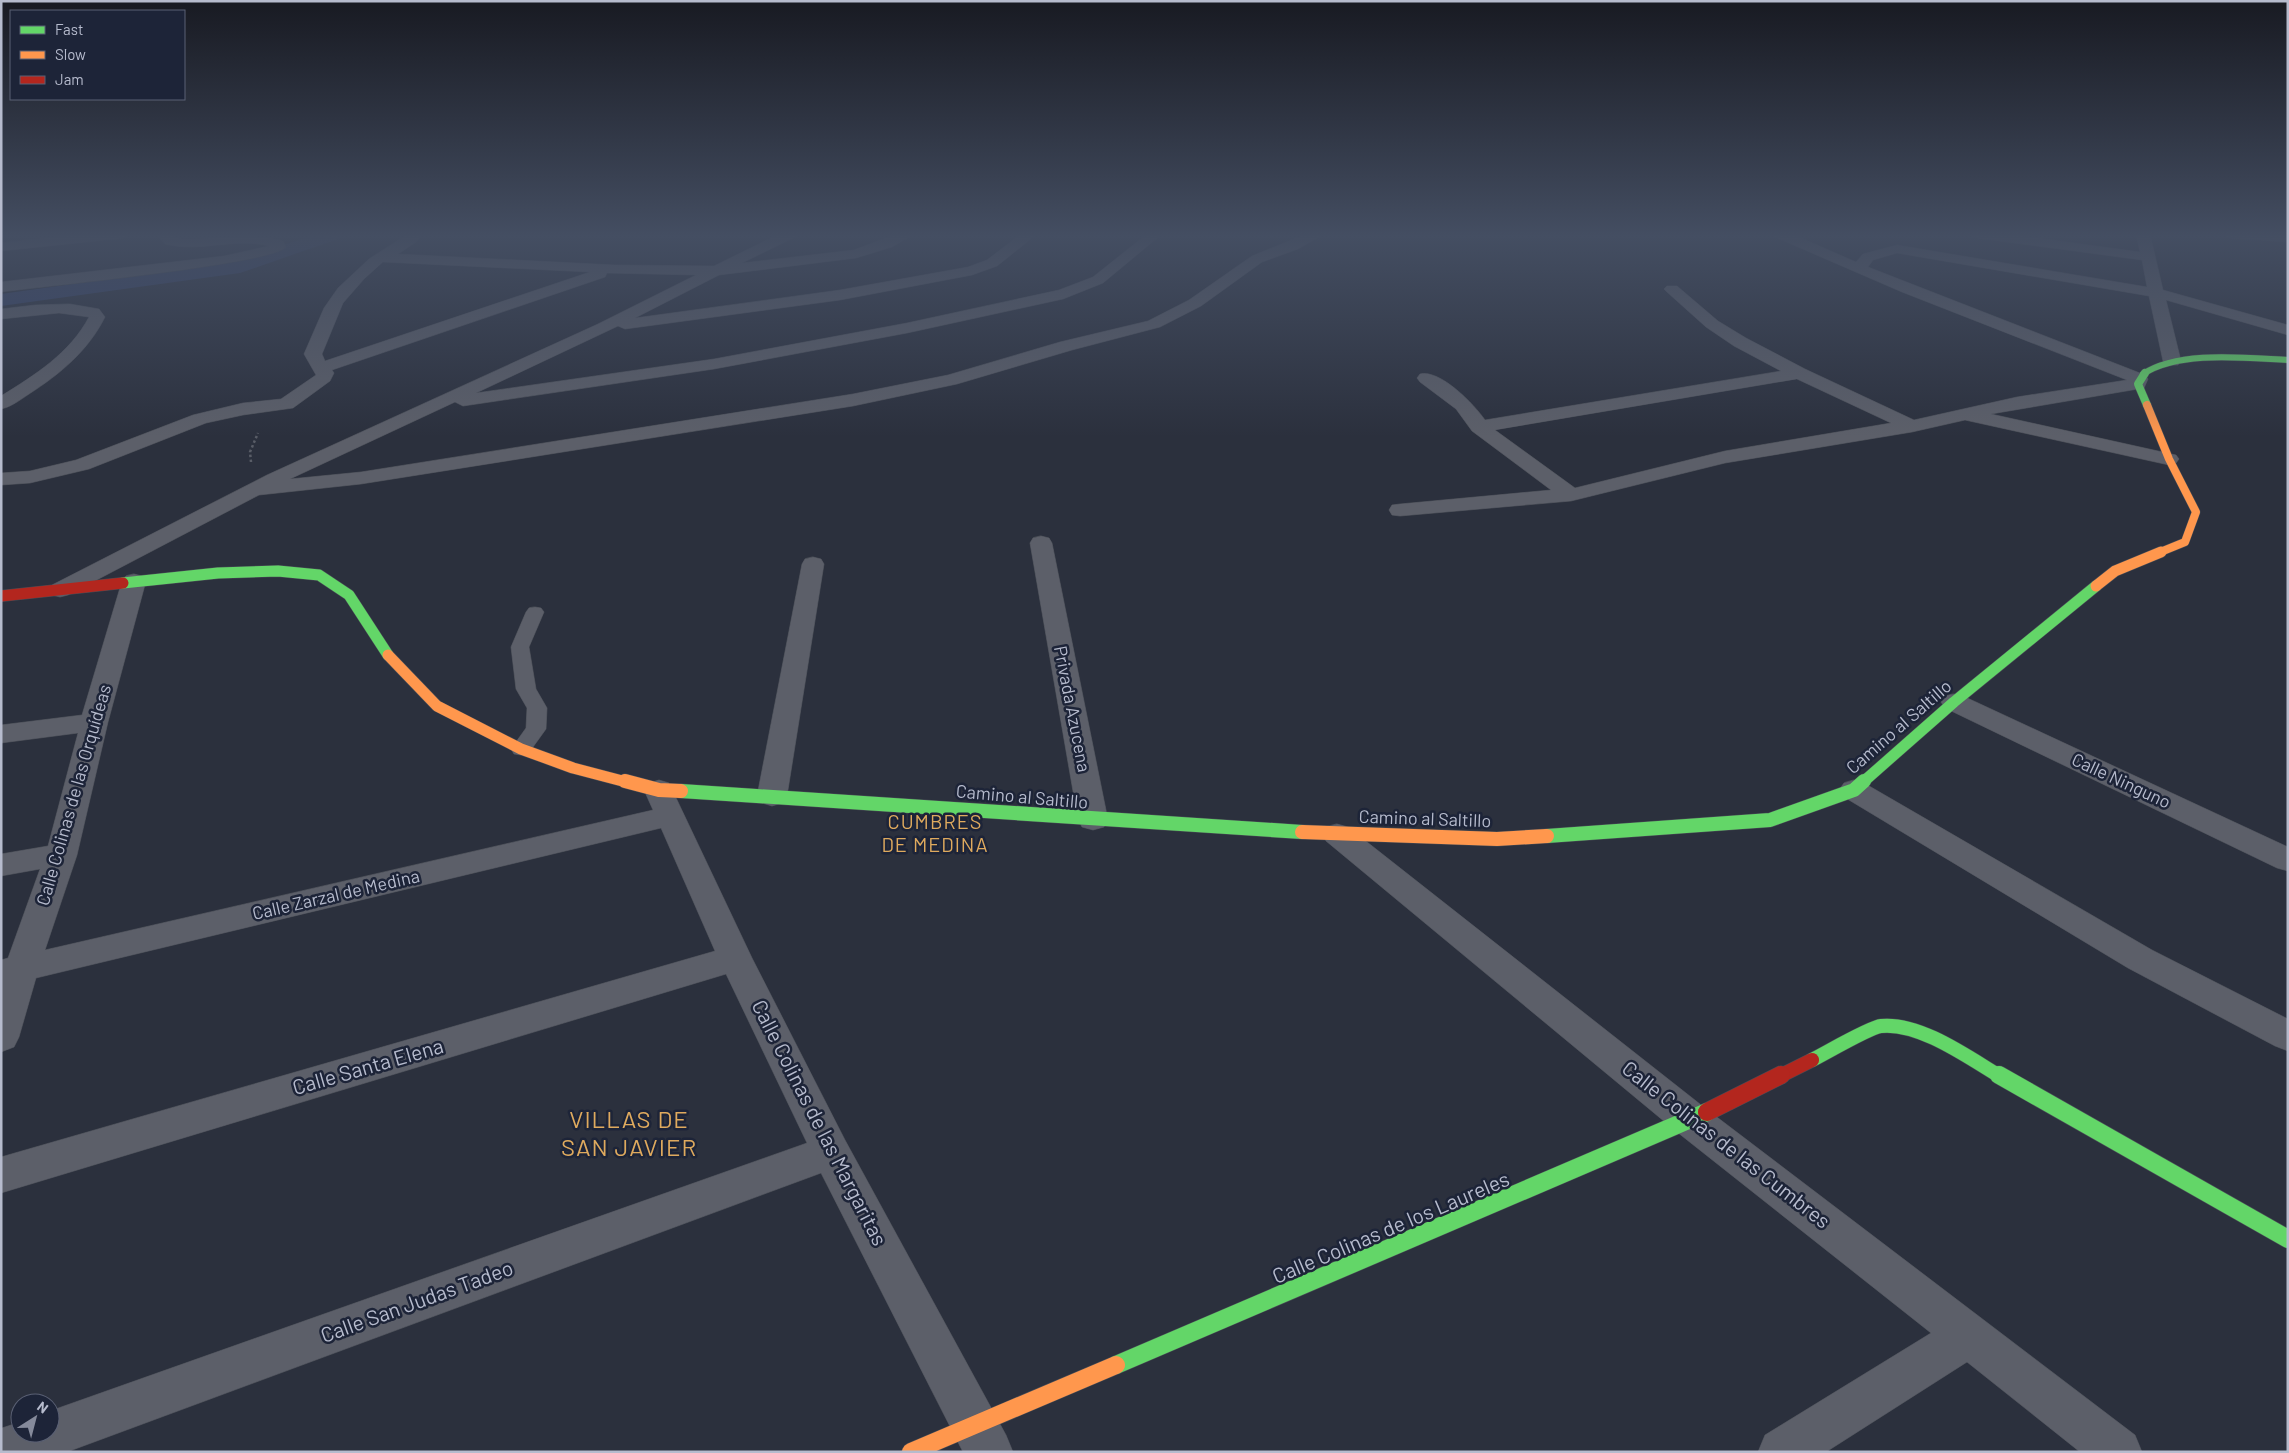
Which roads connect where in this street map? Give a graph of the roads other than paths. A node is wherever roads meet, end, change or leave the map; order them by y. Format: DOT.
graph roads {
  1 [pos="337,302"];
  2 [pos="518,302"];
  3 [pos="655,302"];
  4 [pos="790,302"];
  5 [pos="1027,302"];
  6 [pos="1197,302"];
  7 [pos="1687,302"];
  8 [pos="1940,302"];
  9 [pos="2160,302"];
  10 [pos="2189,302"];
  11 [pos="1,314"];
  12 [pos="604,327"];
  13 [pos="2288,330"];
  14 [pos="2288,360"];
  15 [pos="2172,361"];
  16 [pos="322,368"];
  17 [pos="1799,373"];
  18 [pos="1426,378"];
  19 [pos="2138,381"];
  20 [pos="1,404"];
  21 [pos="434,404"];
  22 [pos="1966,415"];
  23 [pos="1479,426"];
  24 [pos="1912,426"];
  25 [pos="2169,459"];
  26 [pos="1,480"];
  27 [pos="265,484"];
  28 [pos="1571,494"];
  29 [pos="1400,510"];
  30 [pos="1041,542"];
  31 [pos="813,564"];
  32 [pos="134,581"];
  33 [pos="60,590"];
  34 [pos="1,596"];
  35 [pos="535,612"];
  36 [pos="1954,702"];
  37 [pos="94,722"];
  38 [pos="1,734"];
  39 [pos="521,750"];
  40 [pos="1854,790"];
  41 [pos="772,796"];
  42 [pos="664,803"];
  43 [pos="1093,820"];
  44 [pos="1337,834"];
  45 [pos="61,855"];
  46 [pos="2288,860"];
  47 [pos="1,864"];
  48 [pos="735,958"];
  49 [pos="11,972"];
  50 [pos="1,1036"];
  51 [pos="2288,1036"];
  52 [pos="1691,1120"];
  53 [pos="831,1152"];
  54 [pos="1,1176"];
  55 [pos="2288,1239"];
  56 [pos="1968,1335"];
  57 [pos="982,1438"];
  58 [pos="2,1452"];
  59 [pos="911,1452"];
  60 [pos="1782,1452"];
  61 [pos="2118,1452"];
  1 -- 16 [label="street"];
  2 -- 16 [label="street"];
  3 -- 12 [label="street"];
  4 -- 12 [label="street"];
  5 -- 21 [label="street"];
  6 -- 27 [label="street"];
  7 -- 17 [label="street"];
  8 -- 19 [label="street"];
  9 -- 15 [label="street"];
  10 -- 13 [label="street"];
  11 -- 20 [label="street"];
  12 -- 21 [label="street"];
  14 -- 15 [label="street"];
  15 -- 19 [label="street"];
  16 -- 26 [label="street"];
  17 -- 23 [label="street"];
  17 -- 24 [label="street"];
  18 -- 23 [label="street"];
  19 -- 22 [label="street"];
  19 -- 25 [label="street, Camino al Saltillo"];
  21 -- 27 [label="street"];
  22 -- 24 [label="street"];
  22 -- 25 [label="street"];
  23 -- 28 [label="street"];
  24 -- 28 [label="street"];
  25 -- 36 [label="street, Camino al Saltillo"];
  27 -- 33 [label="street"];
  28 -- 29 [label="street"];
  30 -- 43 [label="street, Privada Azucena"];
  31 -- 41 [label="street"];
  32 -- 33 [label="street"];
  32 -- 37 [label="street, Calle Colinas de las Orquídeas"];
  32 -- 39 [label="street, Camino al Saltillo"];
  33 -- 34 [label="street"];
  35 -- 39 [label="lane"];
  36 -- 40 [label="street, Camino al Saltillo"];
  36 -- 46 [label="street, Calle Ninguno"];
  37 -- 38 [label="street"];
  37 -- 45 [label="street, Calle Colinas de las Orquídeas"];
  39 -- 42 [label="street, Camino al Saltillo"];
  40 -- 44 [label="street, Camino al Saltillo"];
  40 -- 51 [label="street"];
  41 -- 42 [label="street, Camino al Saltillo"];
  41 -- 43 [label="street, Camino al Saltillo"];
  42 -- 48 [label="street, Calle Colinas de las Margaritas"];
  42 -- 49 [label="street, Calle Zarzal de Medina"];
  43 -- 44 [label="street, Camino al Saltillo"];
  44 -- 52 [label="street, Calle Colinas de las Cumbres"];
  45 -- 47 [label="street"];
  45 -- 49 [label="street, Calle Colinas de las Orquídeas"];
  48 -- 53 [label="street, Calle Colinas de las Margaritas"];
  48 -- 54 [label="street, Calle Santa Elena"];
  49 -- 50 [label="street, Calle Colinas de las Orquídeas"];
  52 -- 55 [label="street, Calle Colinas de los Laureles"];
  52 -- 56 [label="street, Calle Colinas de las Cumbres"];
  52 -- 57 [label="street, Calle Colinas de los Laureles"];
  53 -- 57 [label="street, Calle Colinas de las Margaritas"];
  53 -- 58 [label="street, Calle San Judas Tadeo"];
  56 -- 60 [label="street"];
  56 -- 61 [label="street, Calle Colinas de las Cumbres"];
  57 -- 59 [label="street, Calle Colinas de los Laureles"];
}
